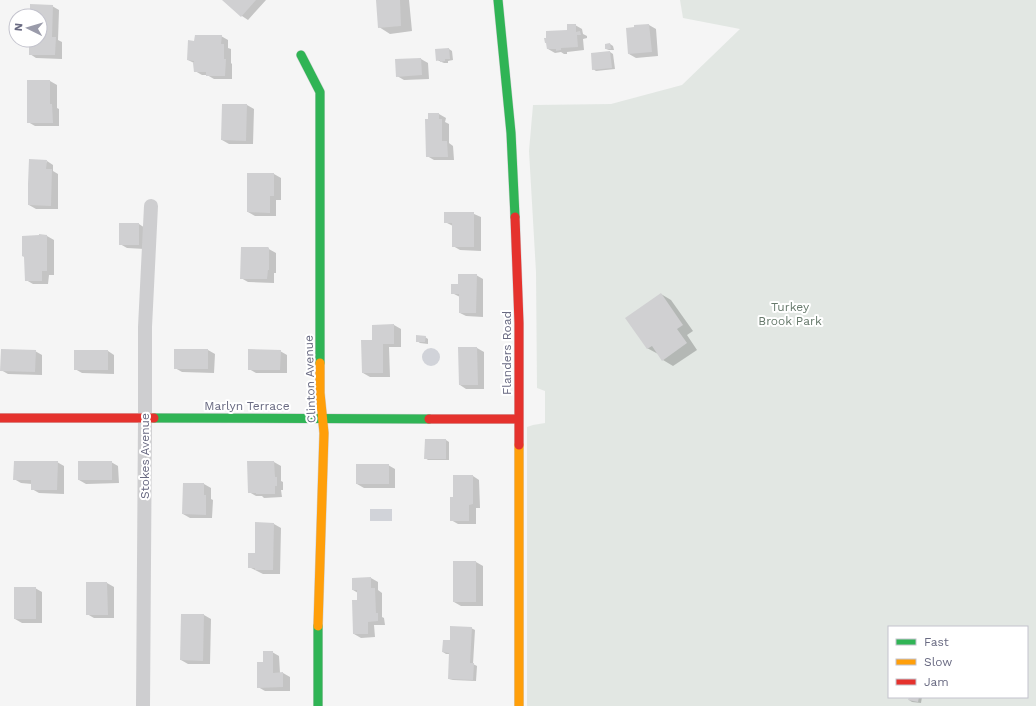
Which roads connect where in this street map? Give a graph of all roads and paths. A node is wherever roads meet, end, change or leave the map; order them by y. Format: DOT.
graph roads {
  1 [pos="498,0"];
  2 [pos="301,55"];
  3 [pos="151,206"];
  4 [pos="0,418"];
  5 [pos="145,418"];
  6 [pos="322,418"];
  7 [pos="519,419"];
  8 [pos="143,706"];
  9 [pos="318,706"];
  10 [pos="519,706"];
  1 -- 7 [label="street, Flanders Road"];
  2 -- 6 [label="street, Clinton Avenue"];
  3 -- 5 [label="street, Stokes Avenue"];
  4 -- 5 [label="street, Marlyn Terrace"];
  5 -- 6 [label="street, Marlyn Terrace"];
  5 -- 8 [label="street, Stokes Avenue"];
  6 -- 7 [label="street, Marlyn Terrace"];
  6 -- 9 [label="street, Clinton Avenue"];
  7 -- 10 [label="street, Flanders Road"];
}
